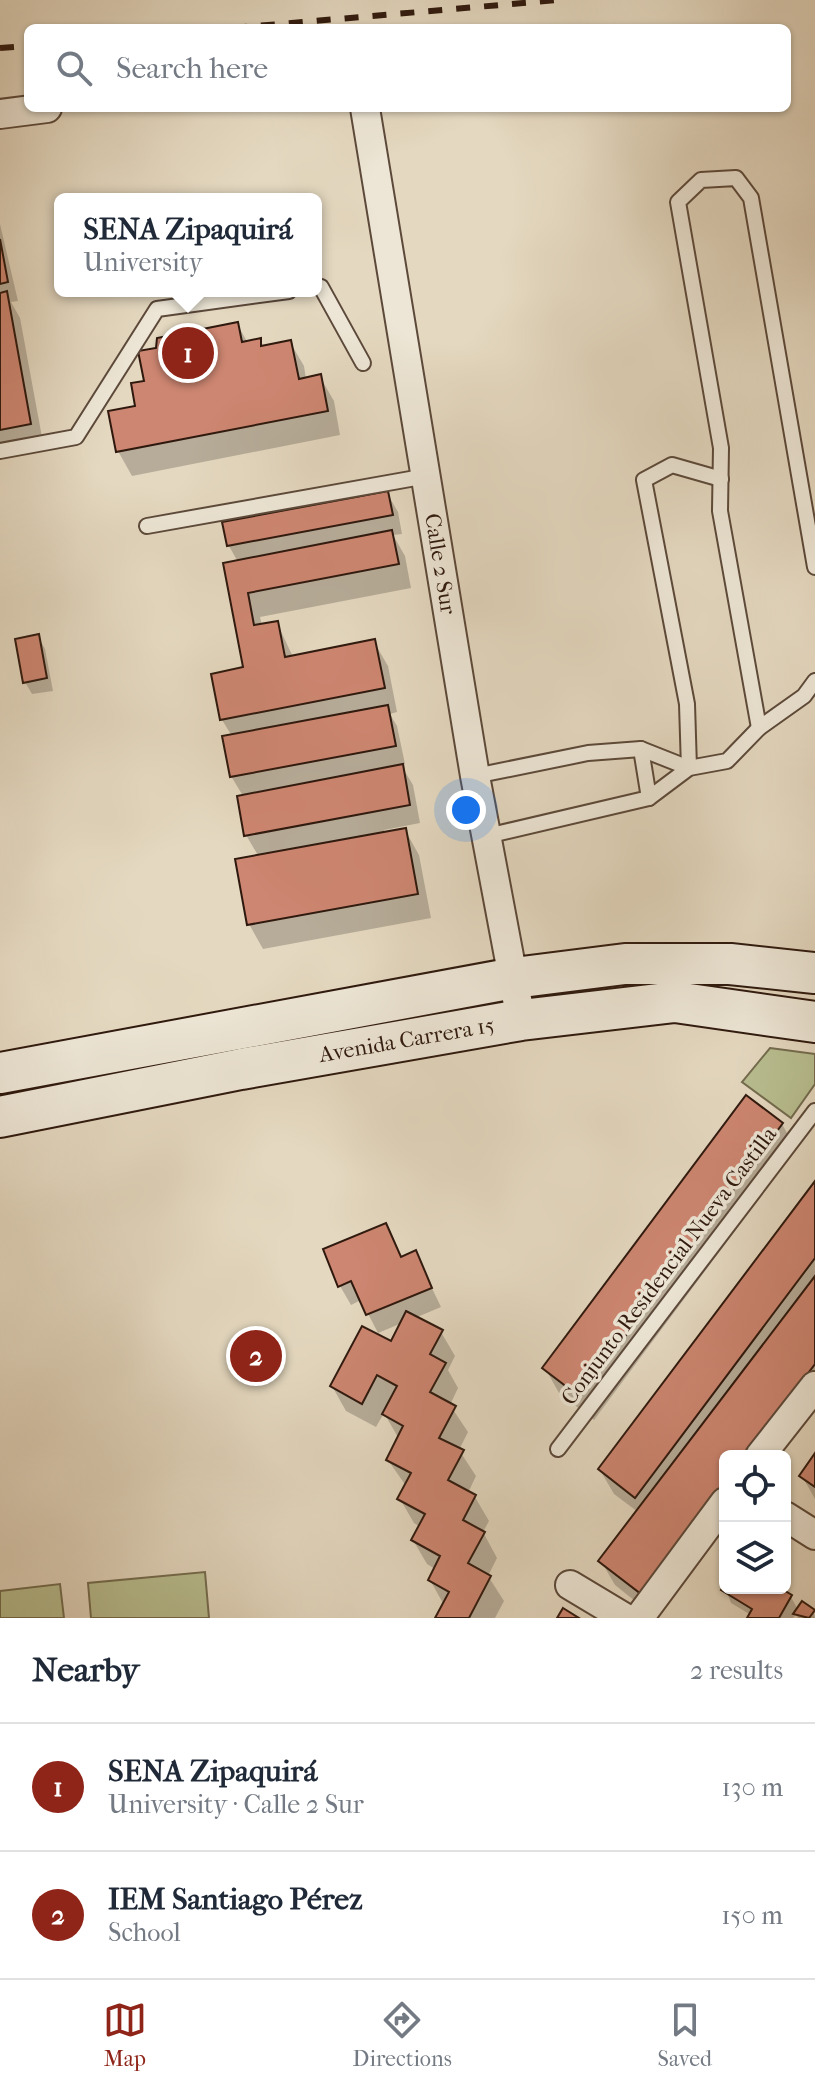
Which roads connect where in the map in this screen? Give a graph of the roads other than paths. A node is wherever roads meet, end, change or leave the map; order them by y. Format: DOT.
graph roads {
  1 [pos="24,111"];
  2 [pos="366,112"];
  3 [pos="0,114"];
  4 [pos="322,289"];
  5 [pos="245,297"];
  6 [pos="363,363"];
  7 [pos="0,451"];
  8 [pos="427,476"];
  9 [pos="721,479"];
  10 [pos="147,526"];
  11 [pos="815,567"];
  12 [pos="815,681"];
  13 [pos="759,728"];
  14 [pos="641,749"];
  15 [pos="689,768"];
  16 [pos="475,776"];
  17 [pos="649,798"];
  18 [pos="487,836"];
  19 [pos="815,973"];
  20 [pos="514,978"];
  21 [pos="521,1020"];
  22 [pos="815,1022"];
  23 [pos="0,1073"];
  24 [pos="815,1111"];
  25 [pos="0,1117"];
  26 [pos="815,1386"];
  27 [pos="558,1449"];
  28 [pos="765,1450"];
  29 [pos="719,1510"];
  30 [pos="791,1520"];
  31 [pos="815,1535"];
  32 [pos="570,1585"];
  33 [pos="625,1618"];
  34 [pos="639,1618"];
  1 -- 3 [label="street"];
  2 -- 8 [label="street, Calle 2 Sur"];
  4 -- 6 [label="lane"];
  5 -- 7 [label="lane"];
  8 -- 10 [label="lane"];
  8 -- 16 [label="street, Calle 2 Sur"];
  9 -- 11 [label="lane"];
  9 -- 13 [label="lane"];
  9 -- 15 [label="lane"];
  12 -- 13 [label="lane"];
  13 -- 15 [label="lane"];
  14 -- 15 [label="lane"];
  14 -- 16 [label="lane"];
  14 -- 17 [label="lane"];
  15 -- 17 [label="lane"];
  16 -- 18 [label="street, Calle 2 Sur"];
  17 -- 18 [label="lane"];
  18 -- 20 [label="street, Calle 2 Sur"];
  19 -- 20 [label="main road, Avenida Carrera 15"];
  20 -- 21 [label="street, Calle 2 Sur"];
  20 -- 23 [label="main road, Avenida Carrera 15"];
  21 -- 22 [label="main road, Avenida Carrera 15"];
  21 -- 25 [label="main road, Avenida Carrera 15"];
  24 -- 27 [label="lane, Conjunto Residencial Nueva Castilla"];
  26 -- 28 [label="street"];
  29 -- 34 [label="street"];
  30 -- 31 [label="street"];
  32 -- 33 [label="street"];
}
